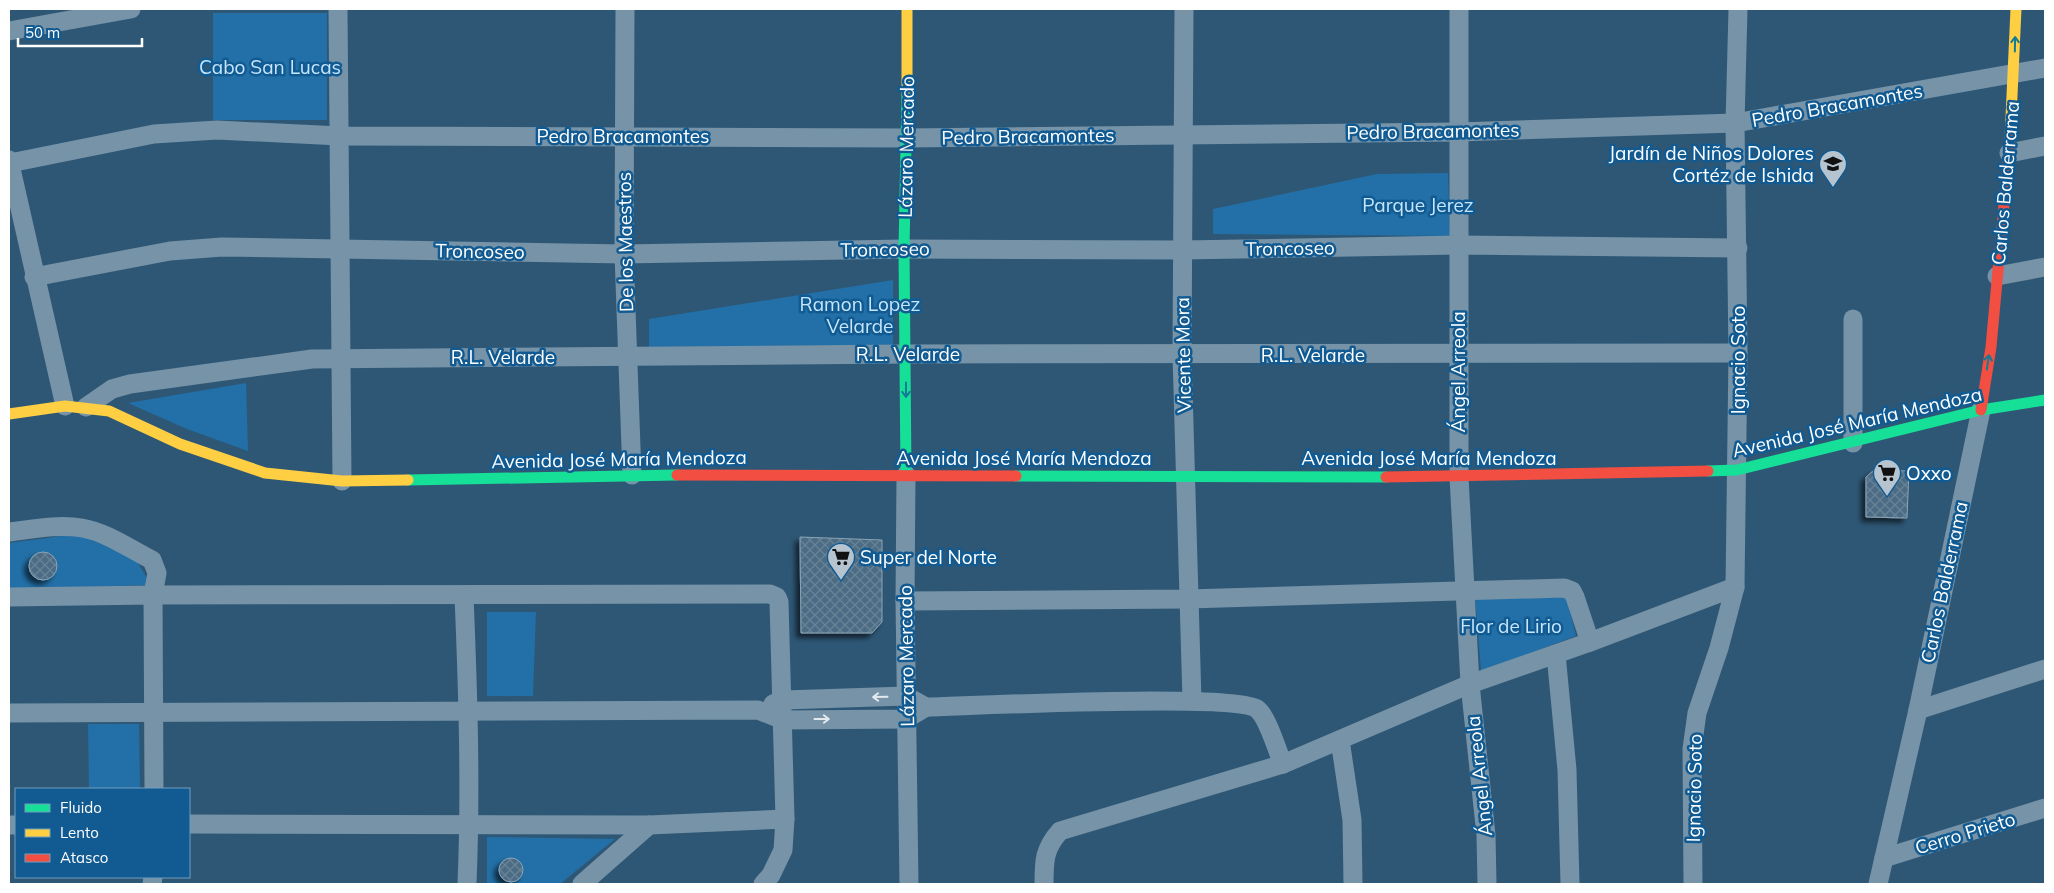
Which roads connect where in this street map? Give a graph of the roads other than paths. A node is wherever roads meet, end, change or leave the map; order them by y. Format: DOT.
graph roads {
  1 [pos="131,9"];
  2 [pos="338,9"];
  3 [pos="625,9"];
  4 [pos="907,9"];
  5 [pos="1184,9"];
  6 [pos="1459,9"];
  7 [pos="1738,9"];
  8 [pos="2016,9"];
  9 [pos="9,31"];
  10 [pos="2045,68"];
  11 [pos="2015,73"];
  12 [pos="1735,122"];
  13 [pos="1458,132"];
  14 [pos="1183,135"];
  15 [pos="340,136"];
  16 [pos="624,136"];
  17 [pos="907,138"];
  18 [pos="2045,146"];
  19 [pos="2009,153"];
  20 [pos="9,162"];
  21 [pos="1459,245"];
  22 [pos="340,248"];
  23 [pos="1738,248"];
  24 [pos="904,249"];
  25 [pos="1182,250"];
  26 [pos="624,254"];
  27 [pos="2045,267"];
  28 [pos="1997,276"];
  29 [pos="34,277"];
  30 [pos="1853,319"];
  31 [pos="1738,353"];
  32 [pos="905,354"];
  33 [pos="1182,355"];
  34 [pos="1458,355"];
  35 [pos="628,356"];
  36 [pos="341,358"];
  37 [pos="2045,400"];
  38 [pos="65,406"];
  39 [pos="86,408"];
  40 [pos="1981,410"];
  41 [pos="9,414"];
  42 [pos="1853,443"];
  43 [pos="1737,470"];
  44 [pos="632,475"];
  45 [pos="906,475"];
  46 [pos="1185,476"];
  47 [pos="1459,477"];
  48 [pos="342,481"];
  49 [pos="9,532"];
  50 [pos="1735,587"];
  51 [pos="1465,590"];
  52 [pos="153,595"];
  53 [pos="464,596"];
  54 [pos="9,597"];
  55 [pos="1188,599"];
  56 [pos="905,600"];
  57 [pos="1590,642"];
  58 [pos="1556,654"];
  59 [pos="2045,669"];
  60 [pos="1470,684"];
  61 [pos="906,696"];
  62 [pos="784,700"];
  63 [pos="1192,701"];
  64 [pos="926,707"];
  65 [pos="468,710"];
  66 [pos="758,710"];
  67 [pos="1918,710"];
  68 [pos="9,713"];
  69 [pos="154,713"];
  70 [pos="906,719"];
  71 [pos="783,720"];
  72 [pos="1340,740"];
  73 [pos="1283,764"];
  74 [pos="154,788"];
  75 [pos="2045,808"];
  76 [pos="785,818"];
  77 [pos="190,824"];
  78 [pos="649,825"];
  79 [pos="470,826"];
  80 [pos="1884,858"];
  81 [pos="467,884"];
  82 [pos="582,884"];
  83 [pos="763,884"];
  84 [pos="909,884"];
  85 [pos="1044,884"];
  86 [pos="1350,884"];
  87 [pos="1487,884"];
  88 [pos="1570,884"];
  89 [pos="1694,884"];
  90 [pos="1878,884"];
  1 -- 9 [label="street"];
  2 -- 15 [label="street"];
  3 -- 16 [label="street, De los Maestros"];
  4 -- 17 [label="street, Lázaro Mercado"];
  5 -- 14 [label="street, Vicente Mora"];
  6 -- 13 [label="street, Ángel Arreola"];
  7 -- 12 [label="street, Ignacio Soto"];
  11 -- 8 [label="street, Carlos Balderrama, one-way"];
  10 -- 11 [label="street, Pedro Bracamontes"];
  11 -- 12 [label="street, Pedro Bracamontes"];
  11 -- 19 [label="street, Carlos Balderrama"];
  12 -- 13 [label="street, Pedro Bracamontes"];
  12 -- 23 [label="street, Ignacio Soto"];
  13 -- 14 [label="street, Pedro Bracamontes"];
  13 -- 21 [label="street, Ángel Arreola"];
  14 -- 17 [label="street, Pedro Bracamontes"];
  14 -- 25 [label="street, Vicente Mora"];
  15 -- 16 [label="street, Pedro Bracamontes"];
  15 -- 20 [label="street, Pedro Bracamontes"];
  15 -- 22 [label="street"];
  16 -- 17 [label="street, Pedro Bracamontes"];
  16 -- 26 [label="street, De los Maestros"];
  17 -- 24 [label="street, Lázaro Mercado"];
  18 -- 19 [label="street"];
  19 -- 28 [label="street, Carlos Balderrama"];
  20 -- 29 [label="street"];
  21 -- 23 [label="street, Troncoseo"];
  21 -- 25 [label="street, Troncoseo"];
  21 -- 34 [label="street, Ángel Arreola"];
  22 -- 26 [label="street, Troncoseo"];
  22 -- 29 [label="street, Troncoseo"];
  22 -- 36 [label="street"];
  23 -- 31 [label="street, Ignacio Soto"];
  24 -- 25 [label="street, Troncoseo"];
  24 -- 26 [label="street, Troncoseo"];
  24 -- 32 [label="street, Lázaro Mercado"];
  25 -- 33 [label="street, Vicente Mora"];
  26 -- 35 [label="street, De los Maestros"];
  27 -- 28 [label="street"];
  40 -- 28 [label="street, Carlos Balderrama, one-way"];
  29 -- 38 [label="street"];
  30 -- 42 [label="street"];
  31 -- 34 [label="street, R.L. Velarde"];
  31 -- 43 [label="street, Ignacio Soto"];
  32 -- 33 [label="street, R.L. Velarde"];
  32 -- 35 [label="street, R.L. Velarde"];
  32 -- 45 [label="street, Lázaro Mercado, one-way"];
  33 -- 34 [label="street, R.L. Velarde"];
  33 -- 46 [label="street, Vicente Mora"];
  34 -- 47 [label="street, Ángel Arreola"];
  35 -- 36 [label="street, R.L. Velarde"];
  35 -- 44 [label="street, De los Maestros"];
  36 -- 39 [label="street, R.L. Velarde"];
  36 -- 48 [label="street"];
  37 -- 40 [label="street, Avenida José María Mendoza"];
  38 -- 39 [label="street, Avenida José María Mendoza"];
  38 -- 41 [label="street, Avenida José María Mendoza"];
  39 -- 48 [label="street, Avenida José María Mendoza"];
  40 -- 42 [label="street, Avenida José María Mendoza"];
  40 -- 67 [label="street, Carlos Balderrama"];
  42 -- 43 [label="street, Avenida José María Mendoza"];
  43 -- 47 [label="street, Avenida José María Mendoza"];
  43 -- 50 [label="street, Ignacio Soto"];
  44 -- 45 [label="street, Avenida José María Mendoza"];
  44 -- 48 [label="street, Avenida José María Mendoza"];
  45 -- 46 [label="street, Avenida José María Mendoza"];
  45 -- 56 [label="street, Lázaro Mercado"];
  46 -- 47 [label="street, Avenida José María Mendoza"];
  46 -- 55 [label="street, Vicente Mora"];
  47 -- 51 [label="street, Ángel Arreola"];
  49 -- 52 [label="street"];
  50 -- 57 [label="street"];
  50 -- 89 [label="street, Ignacio Soto"];
  51 -- 55 [label="street"];
  51 -- 57 [label="street"];
  51 -- 60 [label="street, Ángel Arreola"];
  52 -- 53 [label="street"];
  52 -- 54 [label="street"];
  52 -- 69 [label="street"];
  53 -- 62 [label="street"];
  53 -- 65 [label="street"];
  55 -- 56 [label="street"];
  55 -- 63 [label="street, Vicente Mora"];
  56 -- 61 [label="street, Lázaro Mercado"];
  57 -- 58 [label="street"];
  58 -- 60 [label="street"];
  58 -- 88 [label="street"];
  59 -- 67 [label="street"];
  60 -- 72 [label="street"];
  60 -- 87 [label="street, Ángel Arreola"];
  61 -- 62 [label="street, one-way"];
  61 -- 64 [label="street"];
  61 -- 70 [label="street, Lázaro Mercado"];
  62 -- 66 [label="street"];
  62 -- 71 [label="street"];
  63 -- 64 [label="street"];
  63 -- 73 [label="street"];
  64 -- 70 [label="street"];
  65 -- 66 [label="street"];
  65 -- 69 [label="street"];
  65 -- 79 [label="street"];
  66 -- 71 [label="street"];
  67 -- 80 [label="street, Carlos Balderrama"];
  68 -- 69 [label="street"];
  69 -- 74 [label="street"];
  71 -- 70 [label="street, one-way"];
  70 -- 84 [label="street, Lázaro Mercado"];
  71 -- 76 [label="street"];
  72 -- 73 [label="street"];
  72 -- 86 [label="street"];
  73 -- 85 [label="street"];
  75 -- 80 [label="street, Cerro Prieto"];
  76 -- 78 [label="street"];
  76 -- 83 [label="street"];
  77 -- 79 [label="street"];
  78 -- 79 [label="street"];
  78 -- 82 [label="street"];
  79 -- 81 [label="street"];
  80 -- 90 [label="street, Carlos Balderrama"];
}
